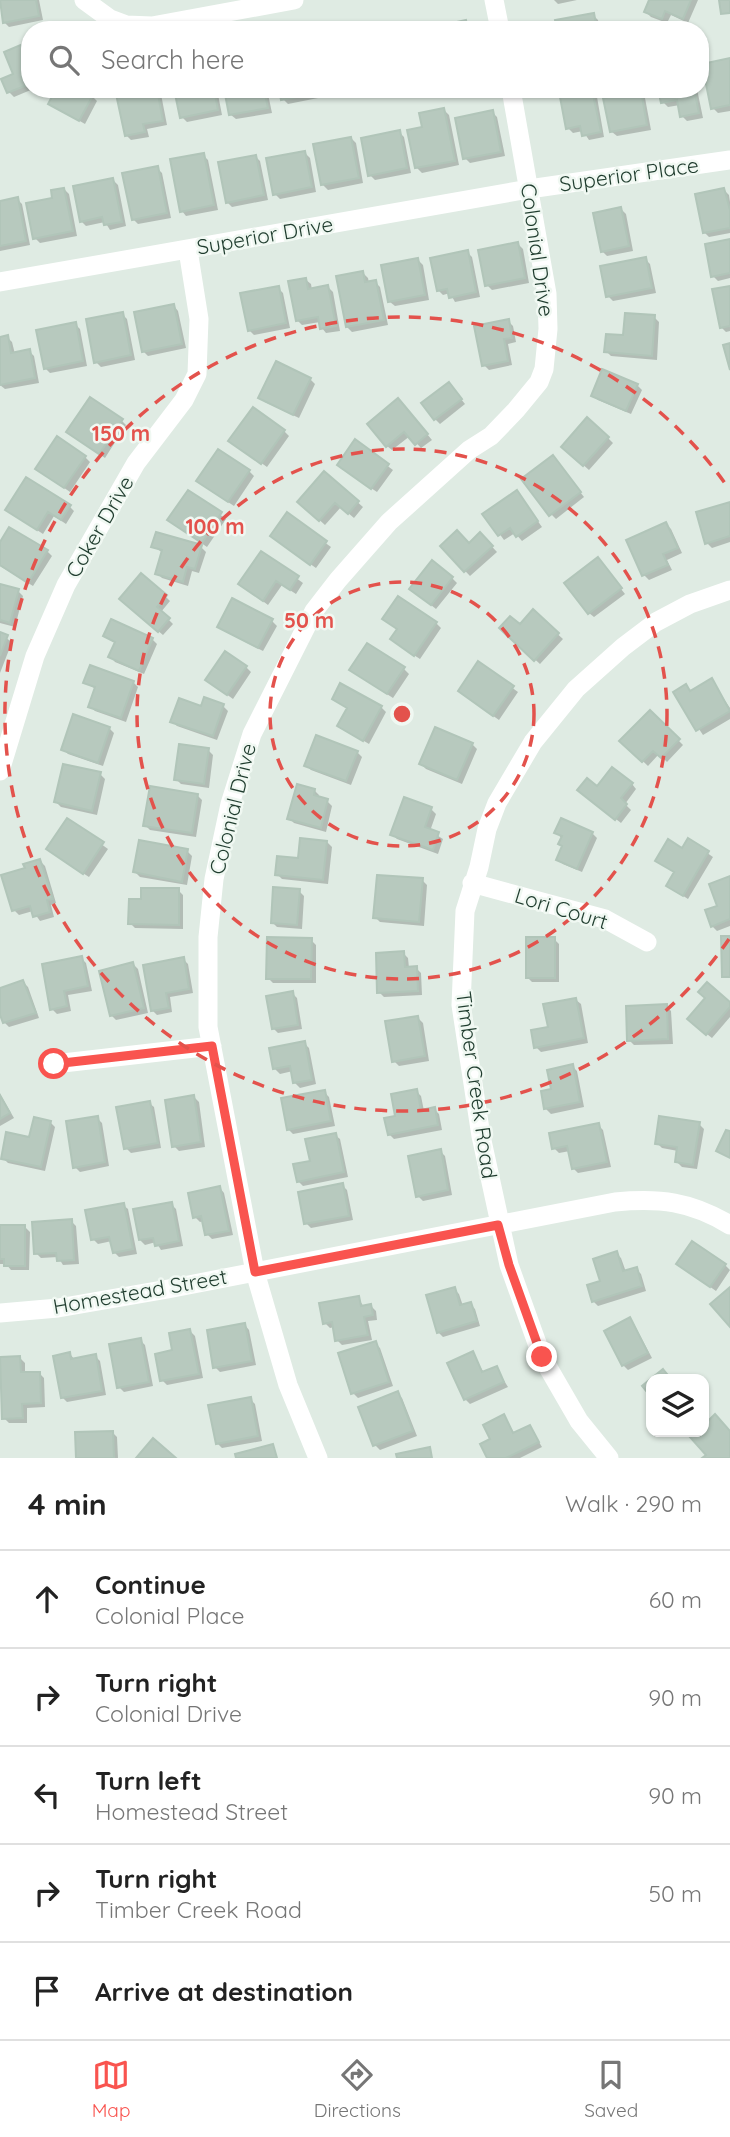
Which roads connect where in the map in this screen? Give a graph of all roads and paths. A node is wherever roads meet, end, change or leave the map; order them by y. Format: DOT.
graph roads {
  1 [pos="84,0"];
  2 [pos="294,0"];
  3 [pos="494,0"];
  4 [pos="116,21"];
  5 [pos="179,21"];
  6 [pos="498,21"];
  7 [pos="512,98"];
  8 [pos="730,160"];
  9 [pos="529,190"];
  10 [pos="188,250"];
  11 [pos="0,282"];
  12 [pos="730,590"];
  13 [pos="0,771"];
  14 [pos="472,883"];
  15 [pos="647,942"];
  16 [pos="212,1046"];
  17 [pos="54,1064"];
  18 [pos="498,1225"];
  19 [pos="730,1225"];
  20 [pos="255,1272"];
  21 [pos="0,1313"];
  22 [pos="318,1458"];
  23 [pos="609,1458"];
  1 -- 4 [label="street"];
  2 -- 5 [label="street"];
  3 -- 6 [label="street"];
  7 -- 9 [label="street, Colonial Drive"];
  8 -- 9 [label="street, Superior Place"];
  9 -- 10 [label="street, Superior Drive"];
  9 -- 16 [label="street, Colonial Drive"];
  10 -- 11 [label="street, Superior Drive"];
  10 -- 13 [label="street, Coker Drive"];
  12 -- 14 [label="street, Timber Creek Road"];
  14 -- 15 [label="street, Lori Court"];
  14 -- 18 [label="street, Timber Creek Road"];
  16 -- 17 [label="street"];
  16 -- 20 [label="street, Colonial Drive"];
  18 -- 19 [label="street, Homestead Street"];
  18 -- 20 [label="street, Homestead Street"];
  18 -- 23 [label="street, Timber Creek Road"];
  20 -- 21 [label="street, Homestead Street"];
  20 -- 22 [label="street, Colonial Drive"];
}
